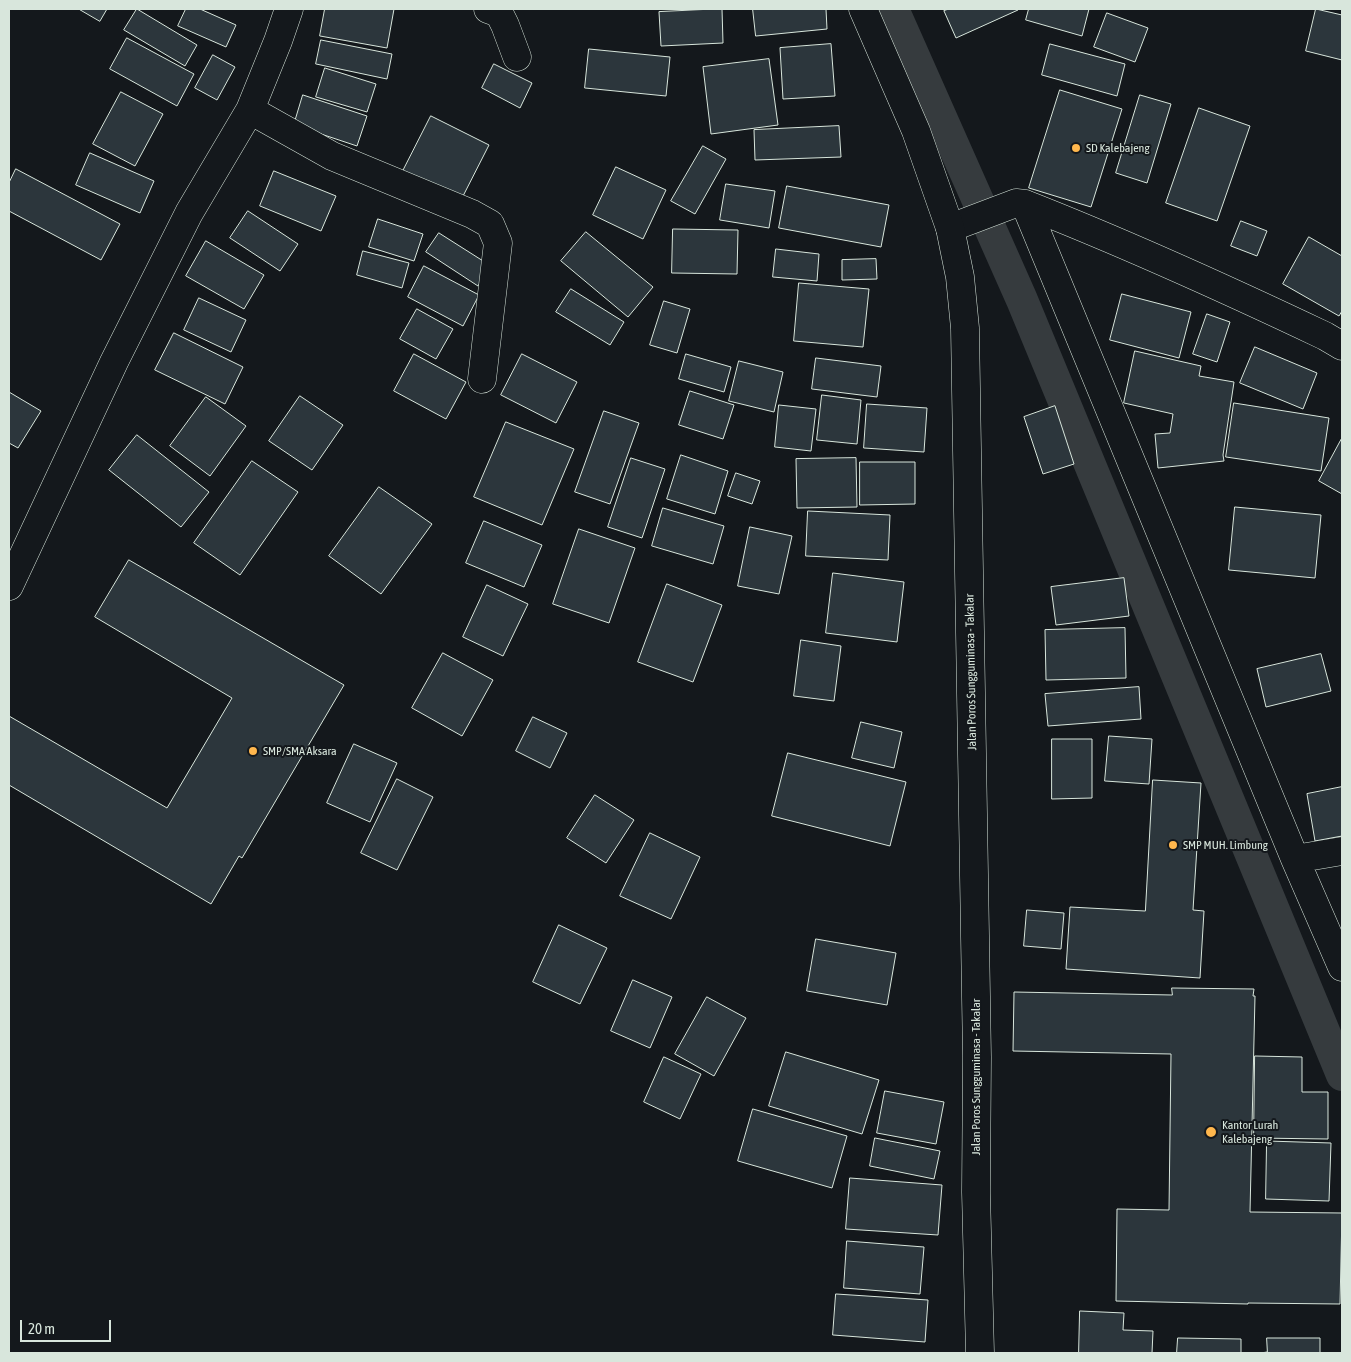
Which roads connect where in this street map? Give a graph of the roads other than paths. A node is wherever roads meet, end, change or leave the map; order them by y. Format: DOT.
graph roads {
  1 [pos="289,9"];
  2 [pos="488,9"];
  3 [pos="863,9"];
  4 [pos="518,57"];
  5 [pos="250,110"];
  6 [pos="1021,204"];
  7 [pos="950,228"];
  8 [pos="1342,346"];
  9 [pos="482,379"];
  10 [pos="9,586"];
  11 [pos="1342,851"];
  12 [pos="1295,859"];
  13 [pos="1342,968"];
  14 [pos="980,1353"];
  1 -- 5 [label="main road"];
  2 -- 4 [label="main road"];
  3 -- 7 [label="main road, Jalan Poros Sungguminasa - Takalar"];
  5 -- 9 [label="main road"];
  5 -- 10 [label="main road"];
  6 -- 7 [label="main road"];
  6 -- 8 [label="main road"];
  6 -- 12 [label="main road"];
  7 -- 14 [label="main road, Jalan Poros Sungguminasa - Takalar"];
  11 -- 12 [label="main road"];
  12 -- 13 [label="main road"];
}
